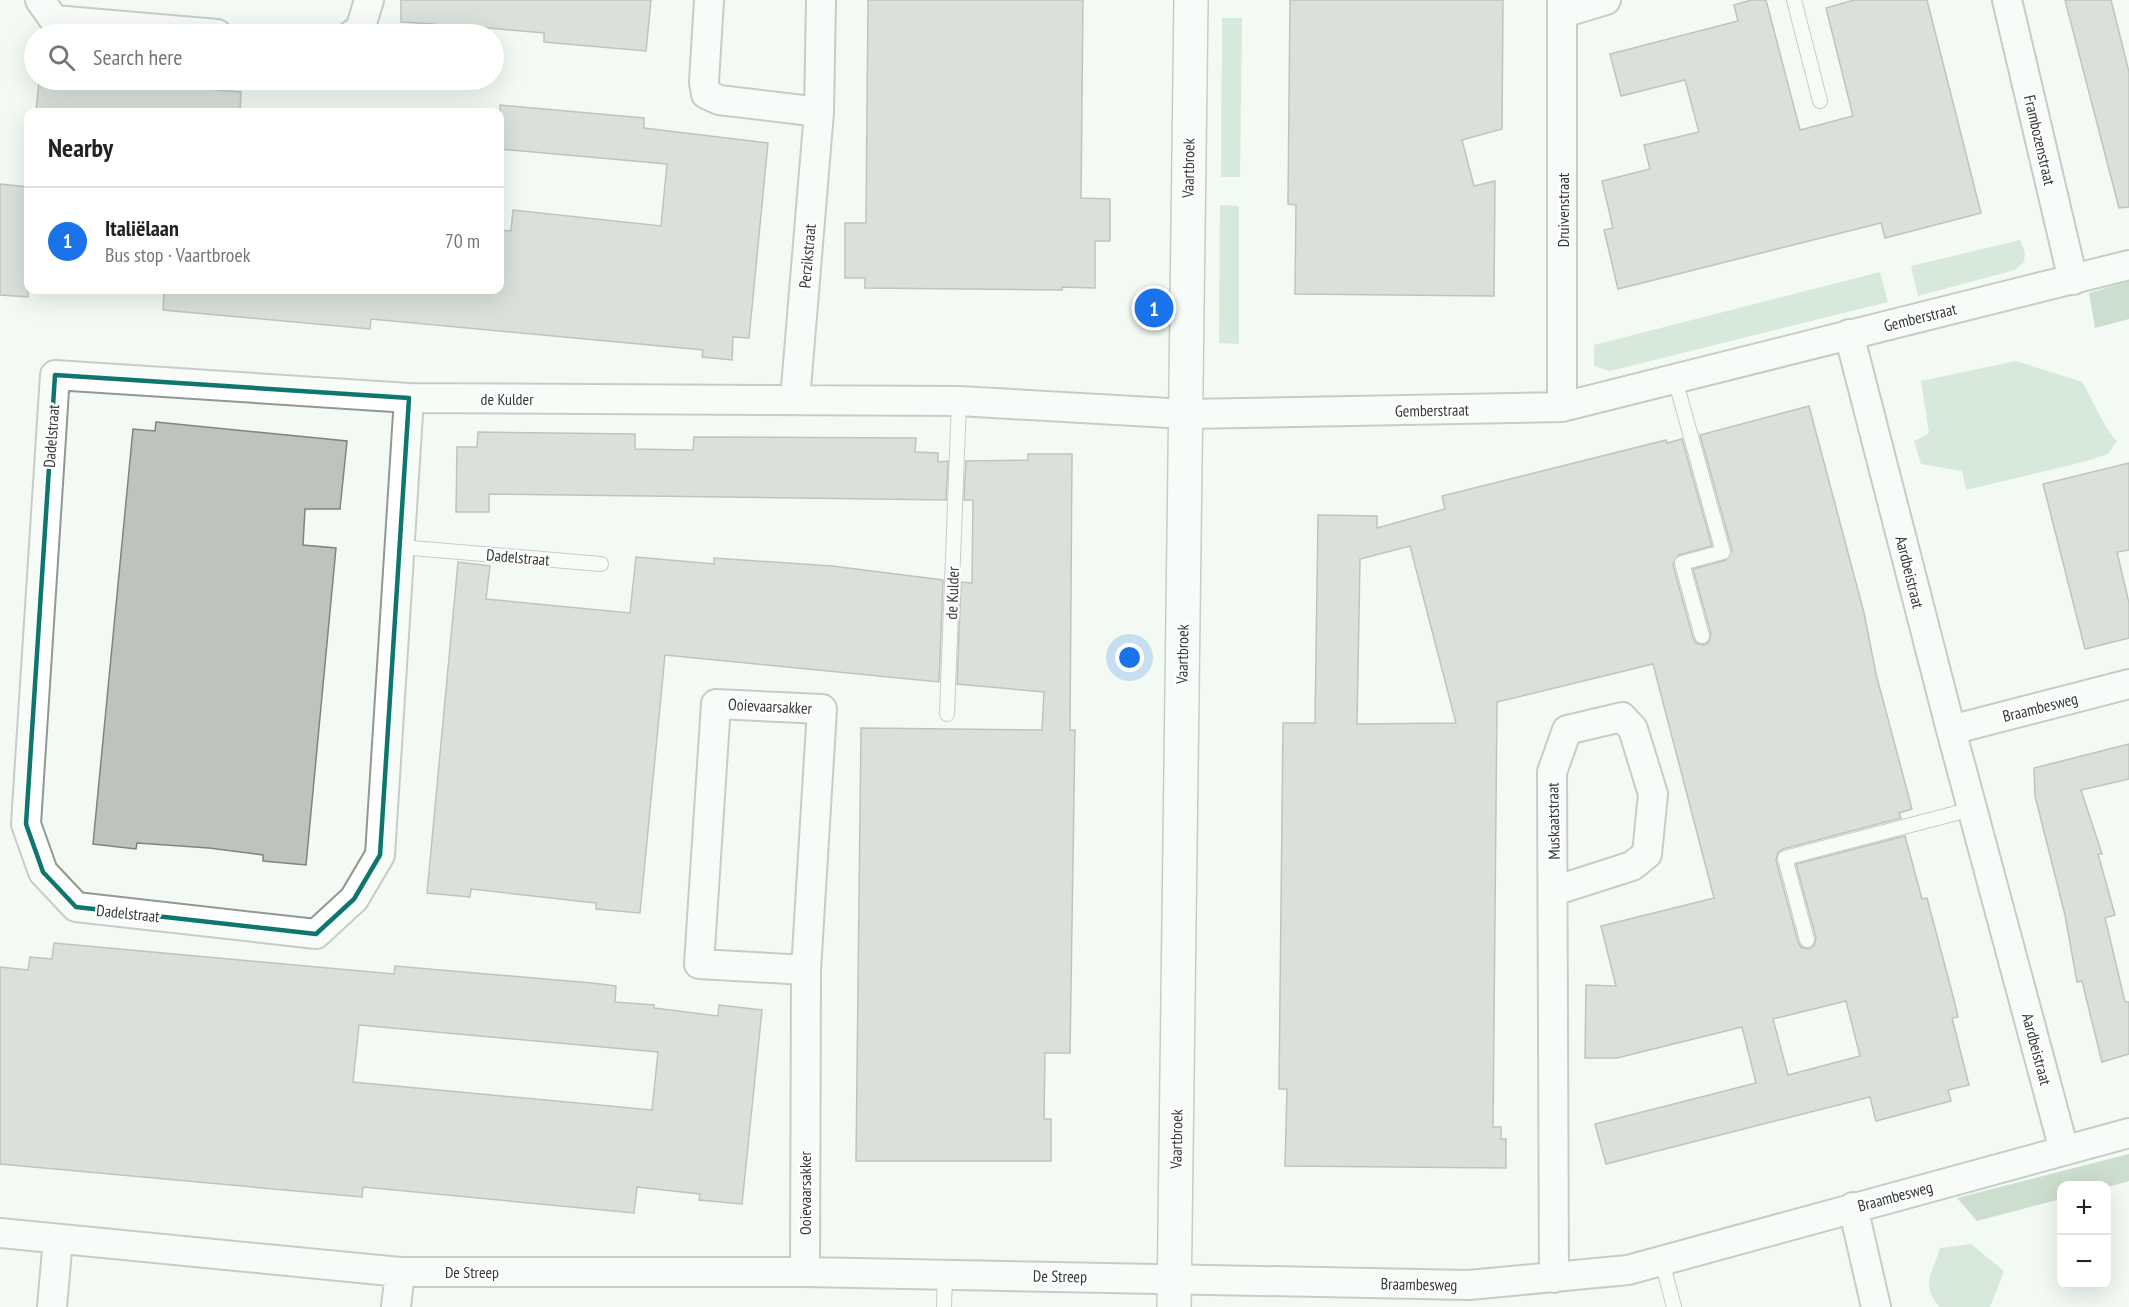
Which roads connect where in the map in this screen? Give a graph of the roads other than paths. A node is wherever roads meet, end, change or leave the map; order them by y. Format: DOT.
graph roads {
  1 [pos="40,0"];
  2 [pos="369,0"];
  3 [pos="709,0"];
  4 [pos="821,0"];
  5 [pos="1191,0"];
  6 [pos="1606,0"];
  7 [pos="1794,0"];
  8 [pos="2007,0"];
  9 [pos="1562,6"];
  10 [pos="101,24"];
  11 [pos="362,24"];
  12 [pos="1820,101"];
  13 [pos="819,111"];
  14 [pos="2129,265"];
  15 [pos="2073,280"];
  16 [pos="1849,334"];
  17 [pos="55,375"];
  18 [pos="1675,378"];
  19 [pos="409,398"];
  20 [pos="795,400"];
  21 [pos="959,400"];
  22 [pos="1562,407"];
  23 [pos="1185,414"];
  24 [pos="400,547"];
  25 [pos="601,564"];
  26 [pos="1702,636"];
  27 [pos="2129,684"];
  28 [pos="947,714"];
  29 [pos="1951,730"];
  30 [pos="1972,809"];
  31 [pos="1554,891"];
  32 [pos="1807,940"];
  33 [pos="806,970"];
  34 [pos="2129,1133"];
  35 [pos="2064,1150"];
  36 [pos="1853,1207"];
  37 [pos="0,1233"];
  38 [pos="58,1239"];
  39 [pos="1662,1261"];
  40 [pos="400,1272"];
  41 [pos="805,1272"];
  42 [pos="945,1275"];
  43 [pos="1554,1278"];
  44 [pos="1174,1293"];
  45 [pos="52,1307"];
  46 [pos="396,1307"];
  47 [pos="944,1307"];
  48 [pos="1674,1307"];
  49 [pos="1876,1307"];
  1 -- 10 [label="street"];
  2 -- 11 [label="street"];
  3 -- 13 [label="street"];
  4 -- 13 [label="street, Perzikstraat"];
  5 -- 23 [label="street, Vaartbroek"];
  6 -- 9 [label="street, Druivenstraat"];
  7 -- 12 [label="lane"];
  8 -- 15 [label="street, Frambozenstraat"];
  9 -- 22 [label="street, Druivenstraat"];
  13 -- 20 [label="street, Perzikstraat"];
  14 -- 15 [label="street, Gemberstraat"];
  15 -- 16 [label="street, Gemberstraat"];
  16 -- 18 [label="street, Gemberstraat"];
  16 -- 29 [label="street, Aardbeistraat"];
  17 -- 19 [label="street, de Kulder"];
  17 -- 24 [label="street, Dadelstraat"];
  18 -- 22 [label="street, Gemberstraat"];
  18 -- 26 [label="lane"];
  19 -- 20 [label="street, de Kulder"];
  19 -- 24 [label="street, Dadelstraat"];
  20 -- 21 [label="street, de Kulder"];
  21 -- 23 [label="street, de Kulder"];
  21 -- 28 [label="lane, de Kulder"];
  22 -- 23 [label="street, Gemberstraat"];
  23 -- 44 [label="street, Vaartbroek"];
  24 -- 25 [label="lane, Dadelstraat"];
  27 -- 29 [label="street, Braambesweg"];
  29 -- 30 [label="street, Aardbeistraat"];
  30 -- 32 [label="lane"];
  30 -- 35 [label="street, Aardbeistraat"];
  31 -- 31 [label="street, Muskaatstraat"];
  31 -- 43 [label="street, Muskaatstraat"];
  33 -- 33 [label="street, Ooievaarsakker"];
  33 -- 41 [label="street, Ooievaarsakker"];
  34 -- 35 [label="street, Braambesweg"];
  35 -- 36 [label="street, Braambesweg"];
  36 -- 39 [label="street, Braambesweg"];
  36 -- 49 [label="street"];
  37 -- 38 [label="street, De Streep"];
  38 -- 40 [label="street, De Streep"];
  38 -- 45 [label="street"];
  39 -- 43 [label="street, Braambesweg"];
  39 -- 48 [label="lane"];
  40 -- 41 [label="street, De Streep"];
  40 -- 46 [label="street"];
  41 -- 42 [label="street, De Streep"];
  42 -- 44 [label="street, De Streep"];
  42 -- 47 [label="lane"];
  43 -- 44 [label="street, Braambesweg"];
}
